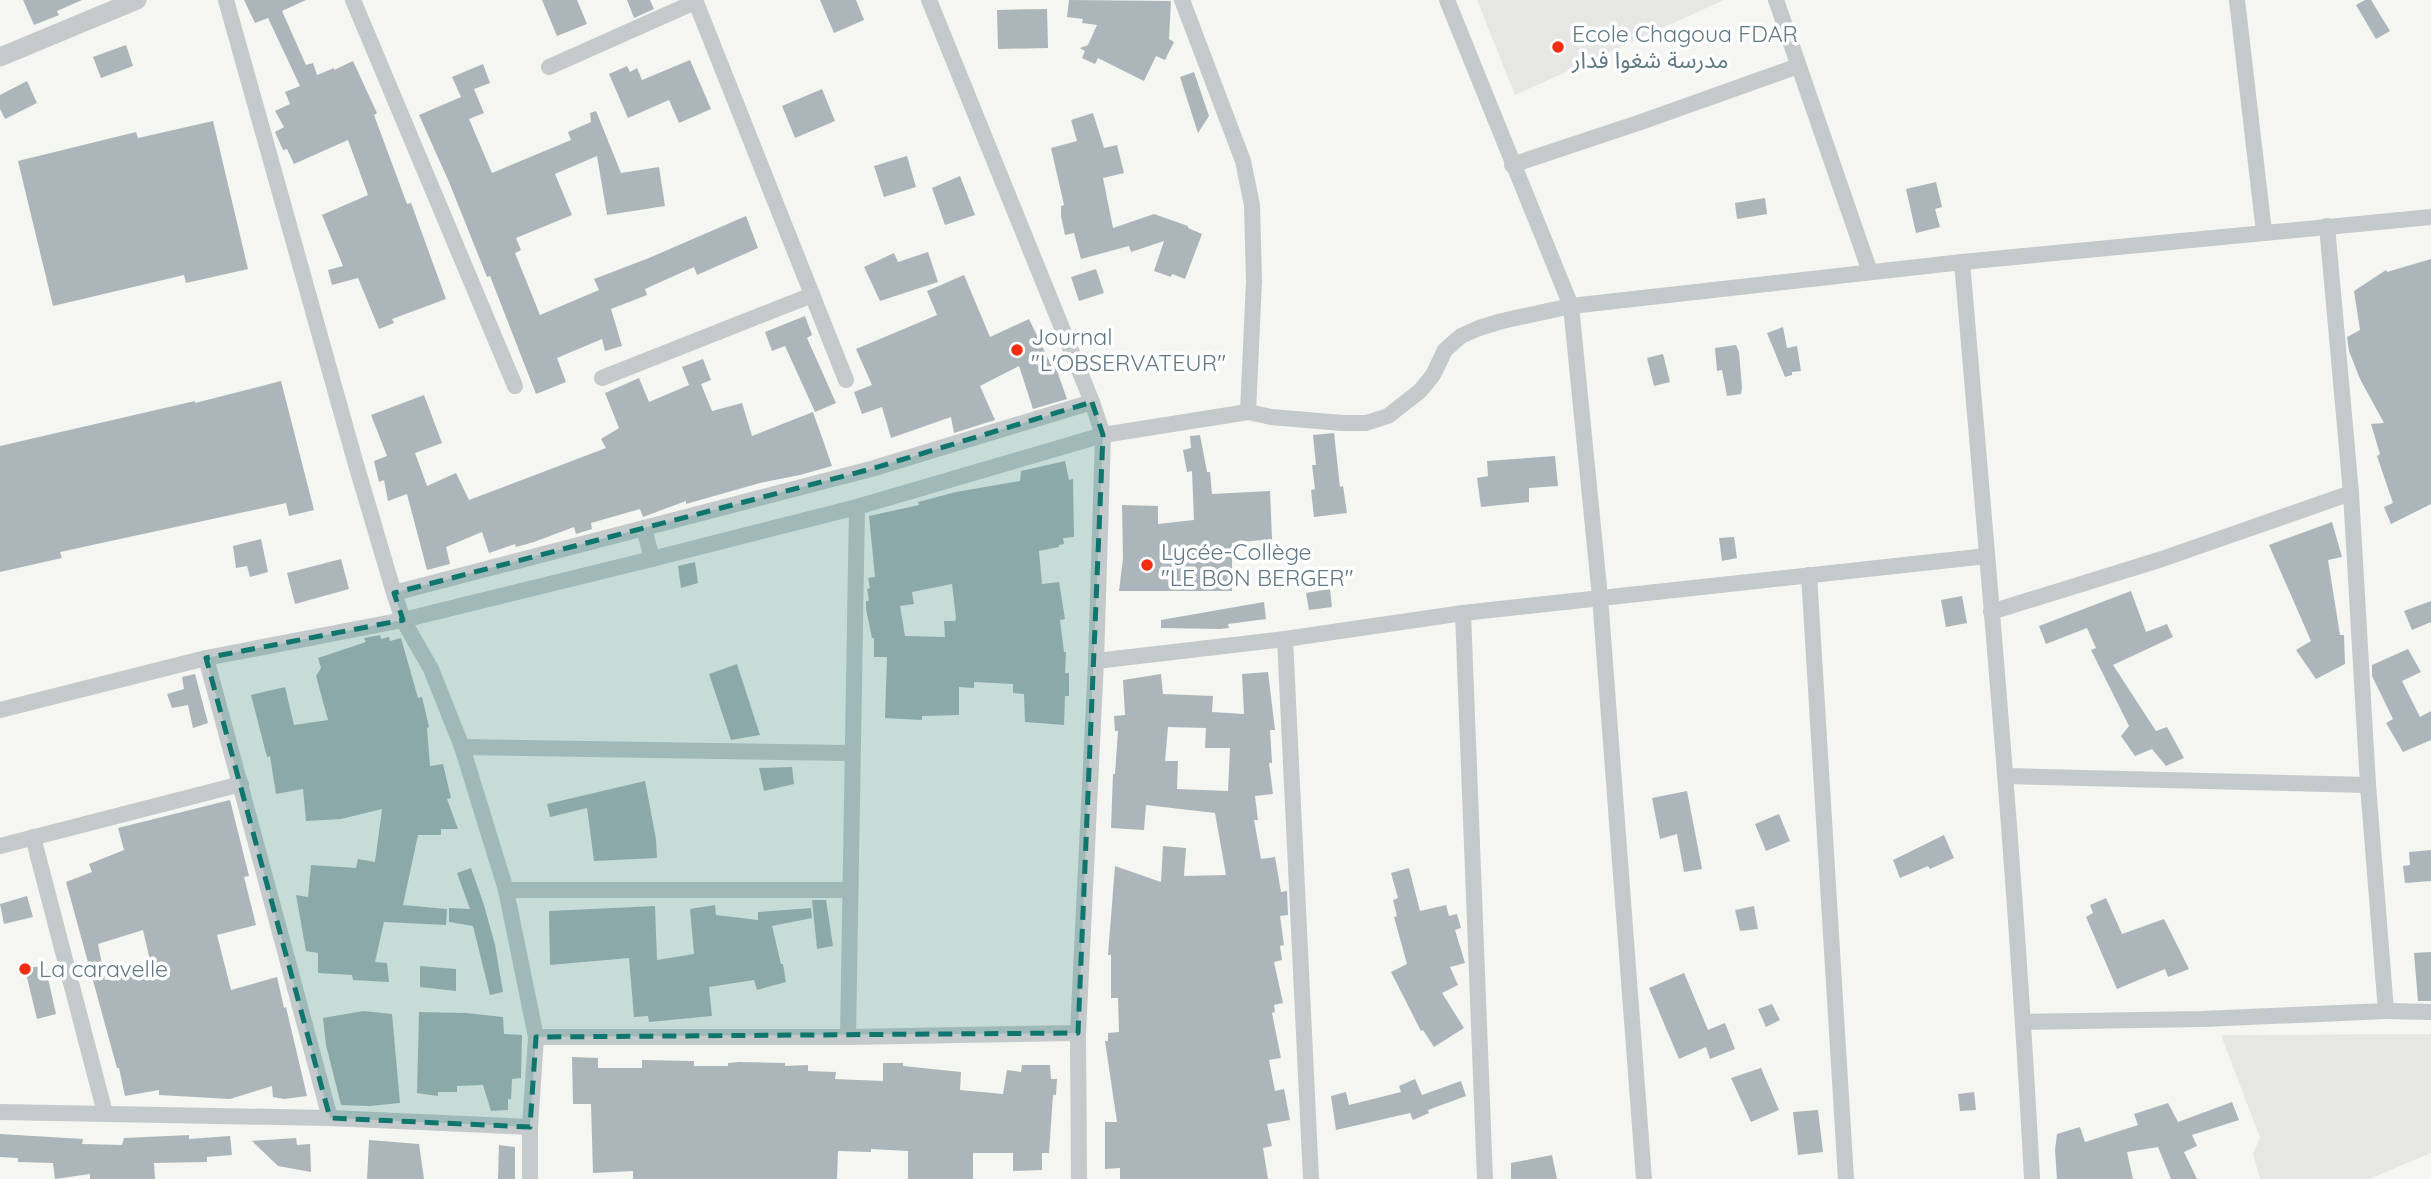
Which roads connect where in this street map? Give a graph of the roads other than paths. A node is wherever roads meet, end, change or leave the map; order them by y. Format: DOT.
graph roads {
  1 [pos="136,0"];
  2 [pos="226,0"];
  3 [pos="353,0"];
  4 [pos="929,0"];
  5 [pos="1182,0"];
  6 [pos="1447,0"];
  7 [pos="1776,0"];
  8 [pos="2237,0"];
  9 [pos="695,1"];
  10 [pos="0,57"];
  11 [pos="1798,66"];
  12 [pos="549,67"];
  13 [pos="1512,165"];
  14 [pos="2431,217"];
  15 [pos="2327,226"];
  16 [pos="2264,232"];
  17 [pos="1962,262"];
  18 [pos="1871,272"];
  19 [pos="813,295"];
  20 [pos="1571,306"];
  21 [pos="603,378"];
  22 [pos="846,380"];
  23 [pos="514,386"];
  24 [pos="1092,402"];
  25 [pos="1248,412"];
  26 [pos="1103,435"];
  27 [pos="2351,493"];
  28 [pos="857,507"];
  29 [pos="644,528"];
  30 [pos="1987,556"];
  31 [pos="652,559"];
  32 [pos="1810,575"];
  33 [pos="394,593"];
  34 [pos="1600,597"];
  35 [pos="1991,612"];
  36 [pos="1464,613"];
  37 [pos="403,620"];
  38 [pos="1285,639"];
  39 [pos="206,658"];
  40 [pos="1096,661"];
  41 [pos="0,710"];
  42 [pos="462,747"];
  43 [pos="851,752"];
  44 [pos="2006,776"];
  45 [pos="241,784"];
  46 [pos="2368,785"];
  47 [pos="33,837"];
  48 [pos="0,846"];
  49 [pos="506,890"];
  50 [pos="849,890"];
  51 [pos="2386,1011"];
  52 [pos="2431,1012"];
  53 [pos="2024,1022"];
  54 [pos="1078,1033"];
  55 [pos="536,1037"];
  56 [pos="848,1037"];
  57 [pos="0,1112"];
  58 [pos="105,1113"];
  59 [pos="330,1118"];
  60 [pos="530,1126"];
  61 [pos="530,1179"];
  62 [pos="1079,1179"];
  63 [pos="1311,1179"];
  64 [pos="1485,1179"];
  65 [pos="1644,1179"];
  66 [pos="1846,1179"];
  67 [pos="2032,1179"];
  1 -- 10 [label="street"];
  2 -- 33 [label="street"];
  3 -- 23 [label="street"];
  4 -- 24 [label="street"];
  5 -- 25 [label="street"];
  6 -- 13 [label="street"];
  7 -- 11 [label="street"];
  8 -- 16 [label="street"];
  9 -- 12 [label="street"];
  9 -- 19 [label="street"];
  11 -- 13 [label="street"];
  11 -- 18 [label="street"];
  13 -- 20 [label="street"];
  14 -- 15 [label="street"];
  15 -- 16 [label="street"];
  15 -- 27 [label="street"];
  16 -- 17 [label="street"];
  17 -- 18 [label="street"];
  17 -- 30 [label="street"];
  18 -- 20 [label="street"];
  19 -- 21 [label="street"];
  19 -- 22 [label="street"];
  20 -- 25 [label="street"];
  20 -- 34 [label="street"];
  24 -- 26 [label="street"];
  24 -- 29 [label="street"];
  25 -- 26 [label="street"];
  26 -- 28 [label="street"];
  26 -- 40 [label="street"];
  27 -- 35 [label="street"];
  27 -- 46 [label="street"];
  28 -- 31 [label="street"];
  28 -- 43 [label="street"];
  29 -- 31 [label="street"];
  29 -- 33 [label="street"];
  30 -- 32 [label="street"];
  30 -- 35 [label="street"];
  31 -- 37 [label="street"];
  32 -- 34 [label="street"];
  32 -- 66 [label="street"];
  33 -- 37 [label="street"];
  34 -- 36 [label="street"];
  34 -- 65 [label="street"];
  35 -- 44 [label="street"];
  36 -- 38 [label="street"];
  36 -- 64 [label="street"];
  37 -- 39 [label="street"];
  37 -- 42 [label="street"];
  38 -- 40 [label="street"];
  38 -- 63 [label="street"];
  39 -- 41 [label="street"];
  39 -- 45 [label="street"];
  40 -- 54 [label="street"];
  42 -- 43 [label="street"];
  42 -- 49 [label="street"];
  43 -- 50 [label="street"];
  44 -- 46 [label="street"];
  44 -- 53 [label="street"];
  45 -- 47 [label="street"];
  45 -- 59 [label="street"];
  46 -- 51 [label="street"];
  47 -- 48 [label="street"];
  47 -- 58 [label="street"];
  49 -- 50 [label="street"];
  49 -- 55 [label="street"];
  50 -- 56 [label="street"];
  51 -- 52 [label="street"];
  51 -- 53 [label="street"];
  53 -- 67 [label="street"];
  54 -- 56 [label="street"];
  54 -- 62 [label="street"];
  55 -- 56 [label="street"];
  55 -- 60 [label="street"];
  57 -- 58 [label="street"];
  58 -- 59 [label="street"];
  59 -- 60 [label="street"];
  60 -- 61 [label="street"];
}
